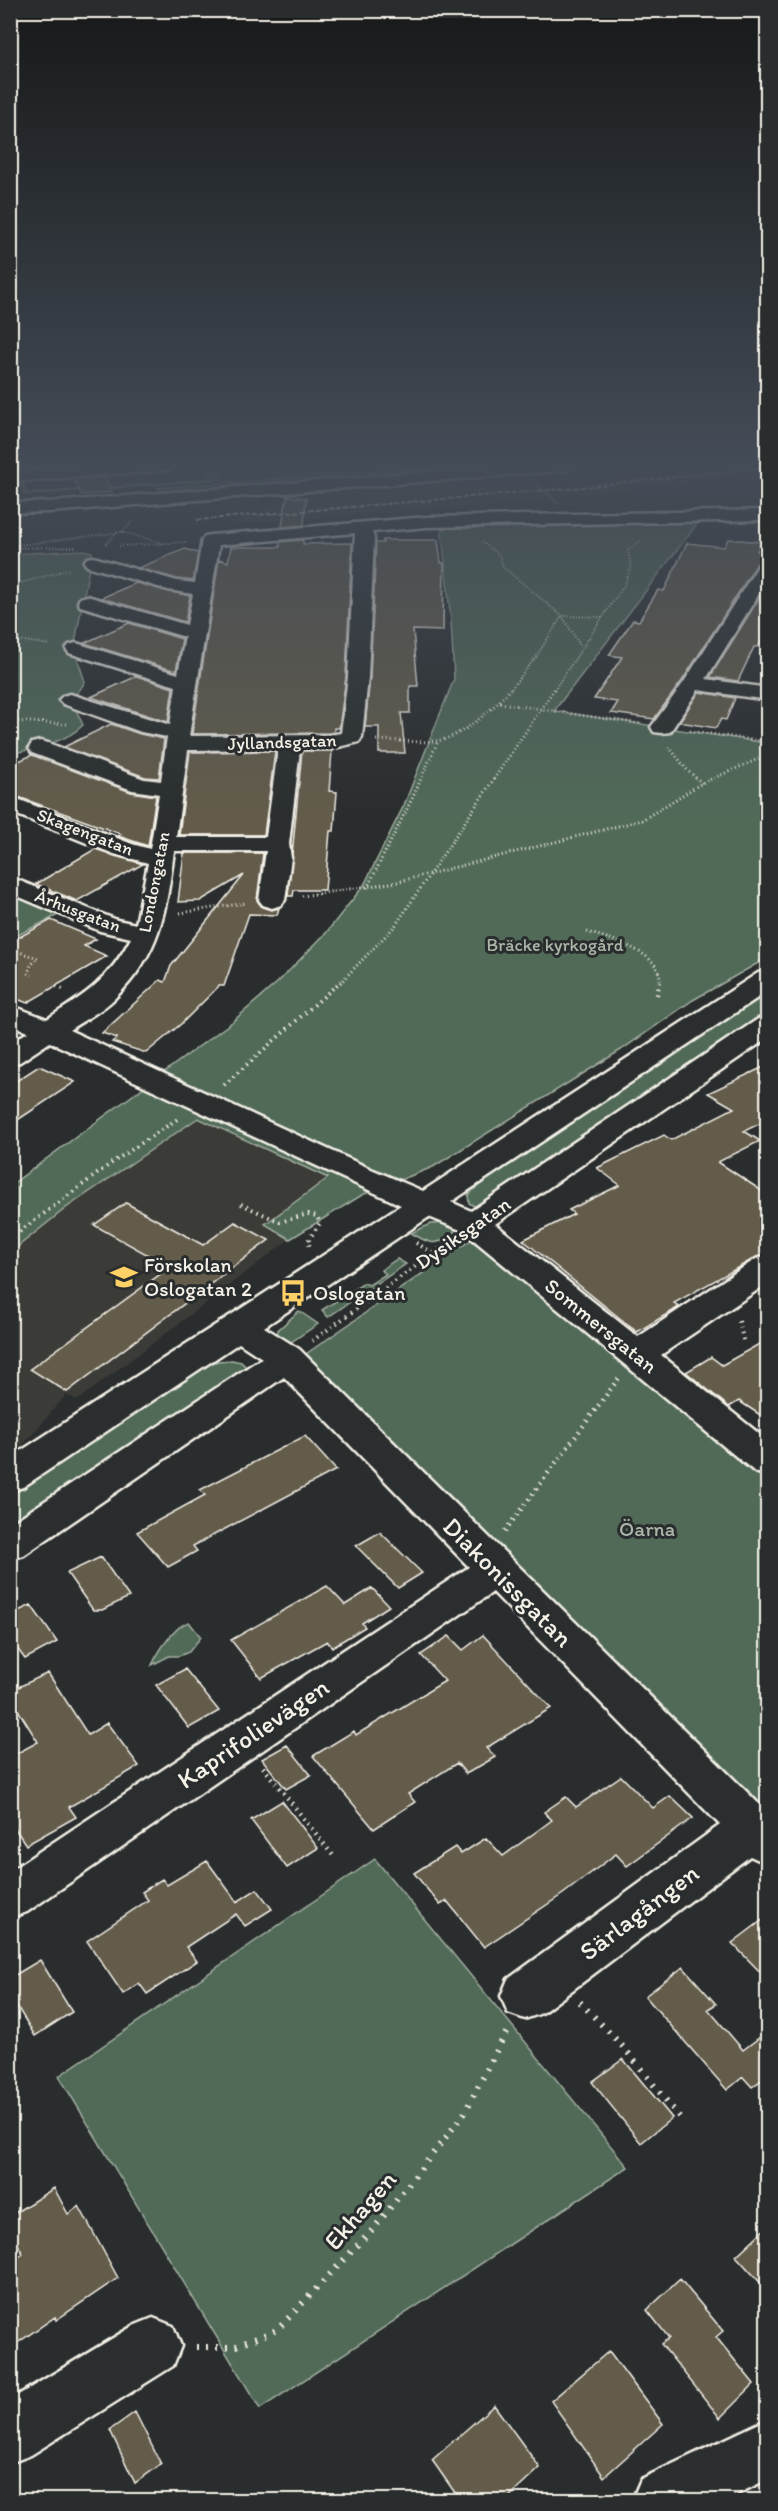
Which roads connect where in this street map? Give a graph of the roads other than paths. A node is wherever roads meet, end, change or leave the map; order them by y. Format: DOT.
graph roads {
  1 [pos="163,582"];
  2 [pos="205,582"];
  3 [pos="363,582"];
  4 [pos="757,582"];
  5 [pos="204,590"];
  6 [pos="87,602"];
  7 [pos="197,634"];
  8 [pos="76,649"];
  9 [pos="188,683"];
  10 [pos="693,684"];
  11 [pos="768,694"];
  12 [pos="70,700"];
  13 [pos="662,727"];
  14 [pos="179,738"];
  15 [pos="290,743"];
  16 [pos="40,748"];
  17 [pos="171,789"];
  18 [pos="10,803"];
  19 [pos="277,844"];
  20 [pos="162,852"];
  21 [pos="10,884"];
  22 [pos="272,900"];
  23 [pos="149,925"];
  24 [pos="768,979"];
  25 [pos="10,1013"];
  26 [pos="768,1025"];
  27 [pos="50,1031"];
  28 [pos="10,1056"];
  29 [pos="425,1204"];
  30 [pos="474,1224"];
  31 [pos="768,1267"];
  32 [pos="240,1328"];
  33 [pos="637,1354"];
  34 [pos="287,1358"];
  35 [pos="768,1462"];
  36 [pos="10,1477"];
  37 [pos="10,1544"];
  38 [pos="490,1564"];
  39 [pos="760,1836"];
  40 [pos="10,1897"];
  41 [pos="540,1986"];
  42 [pos="153,2346"];
  43 [pos="10,2434"];
  44 [pos="768,2448"];
  45 [pos="662,2500"];
  1 -- 5 [label="street"];
  2 -- 5 [label="street, Londongatan"];
  3 -- 15 [label="street, Jyllandsgatan"];
  4 -- 10 [label="street"];
  5 -- 7 [label="street, Londongatan"];
  6 -- 7 [label="street"];
  7 -- 9 [label="street, Londongatan"];
  8 -- 9 [label="street"];
  9 -- 14 [label="street, Londongatan"];
  10 -- 11 [label="street"];
  10 -- 13 [label="street"];
  12 -- 14 [label="street"];
  14 -- 15 [label="street, Jyllandsgatan"];
  14 -- 17 [label="street, Londongatan"];
  15 -- 19 [label="street"];
  16 -- 17 [label="street"];
  17 -- 20 [label="street, Londongatan"];
  18 -- 20 [label="street, Skagengatan"];
  19 -- 20 [label="street, Skagengatan"];
  19 -- 22 [label="street"];
  20 -- 23 [label="street, Londongatan"];
  21 -- 23 [label="street, Århusgatan"];
  23 -- 27 [label="street, Londongatan"];
  24 -- 29 [label="street, Dysiksgatan"];
  25 -- 27 [label="street"];
  26 -- 30 [label="street, Dysiksgatan"];
  27 -- 28 [label="street, Londongatan"];
  27 -- 29 [label="street"];
  29 -- 30 [label="street, Sommersgatan"];
  29 -- 32 [label="street, Dysiksgatan"];
  30 -- 33 [label="street, Sommersgatan"];
  31 -- 33 [label="street"];
  32 -- 34 [label="street, Diakonissgatan"];
  32 -- 36 [label="street, Dysiksgatan"];
  33 -- 35 [label="street, Sommersgatan"];
  34 -- 37 [label="street"];
  34 -- 38 [label="street, Diakonissgatan"];
  38 -- 39 [label="street, Diakonissgatan"];
  38 -- 40 [label="street, Kaprifolievägen"];
  39 -- 41 [label="street, Särlagången"];
  42 -- 43 [label="street"];
  44 -- 45 [label="street"];
}
